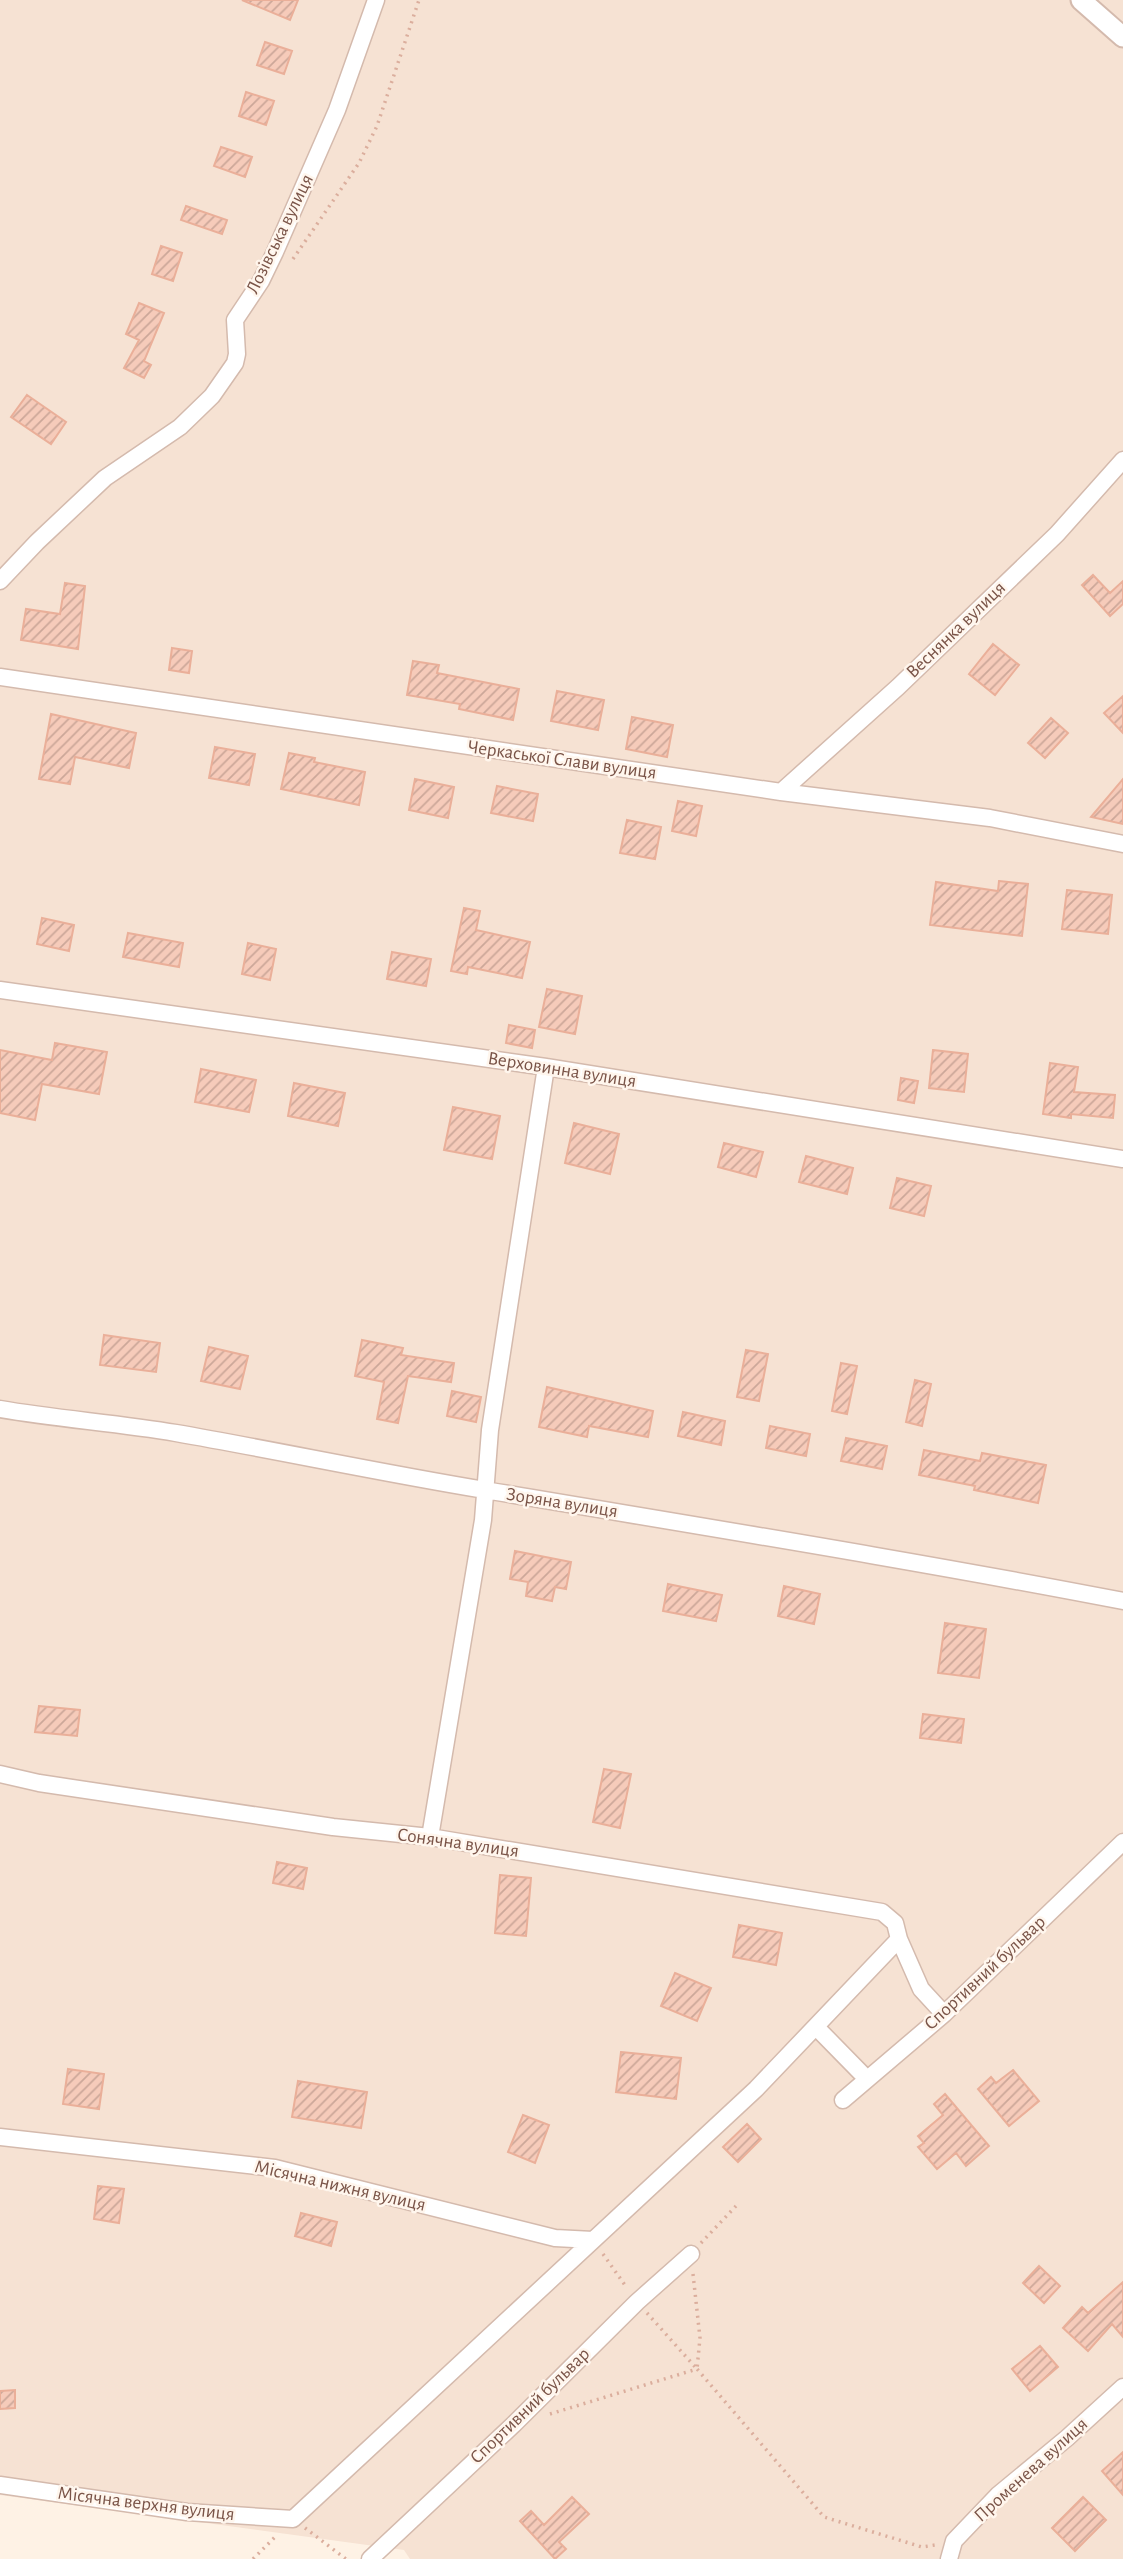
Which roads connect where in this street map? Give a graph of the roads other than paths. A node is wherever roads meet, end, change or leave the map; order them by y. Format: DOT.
graph roads {
  1 [pos="376,0"];
  2 [pos="1082,0"];
  3 [pos="1123,37"];
  4 [pos="1123,460"];
  5 [pos="0,581"];
  6 [pos="0,677"];
  7 [pos="781,792"];
  8 [pos="1123,844"];
  9 [pos="0,990"];
  10 [pos="547,1067"];
  11 [pos="1123,1159"];
  12 [pos="0,1409"];
  13 [pos="485,1490"];
  14 [pos="1123,1601"];
  15 [pos="0,1774"];
  16 [pos="430,1837"];
  17 [pos="1123,1842"];
  18 [pos="899,1939"];
  19 [pos="944,2014"];
  20 [pos="816,2027"];
  21 [pos="867,2079"];
  22 [pos="843,2100"];
  23 [pos="0,2137"];
  24 [pos="593,2240"];
  25 [pos="691,2253"];
  26 [pos="1123,2387"];
  27 [pos="0,2485"];
  28 [pos="370,2559"];
  29 [pos="949,2559"];
  1 -- 5 [label="street, Лозівська вулиця"];
  2 -- 3 [label="street"];
  4 -- 7 [label="street, Веснянка вулиця"];
  6 -- 7 [label="street, Черкаської Слави вулиця"];
  7 -- 8 [label="street, Черкаської Слави вулиця"];
  9 -- 10 [label="street, Верховинна вулиця"];
  10 -- 11 [label="street, Верховинна вулиця"];
  10 -- 13 [label="street"];
  12 -- 13 [label="street, Зоряна вулиця"];
  13 -- 14 [label="street, Зоряна вулиця"];
  13 -- 16 [label="street"];
  15 -- 16 [label="street, Сонячна вулиця"];
  16 -- 18 [label="street, Сонячна вулиця"];
  17 -- 19 [label="street, Спортивний бульвар"];
  18 -- 19 [label="street, Сонячна вулиця"];
  18 -- 20 [label="street"];
  19 -- 21 [label="street, Спортивний бульвар"];
  20 -- 21 [label="street"];
  20 -- 24 [label="street"];
  21 -- 22 [label="street, Спортивний бульвар"];
  23 -- 24 [label="street, Місячна нижня вулиця"];
  24 -- 27 [label="street, Місячна верхня вулиця"];
  25 -- 28 [label="street, Спортивний бульвар"];
  26 -- 29 [label="street, Променева вулиця"];
}
